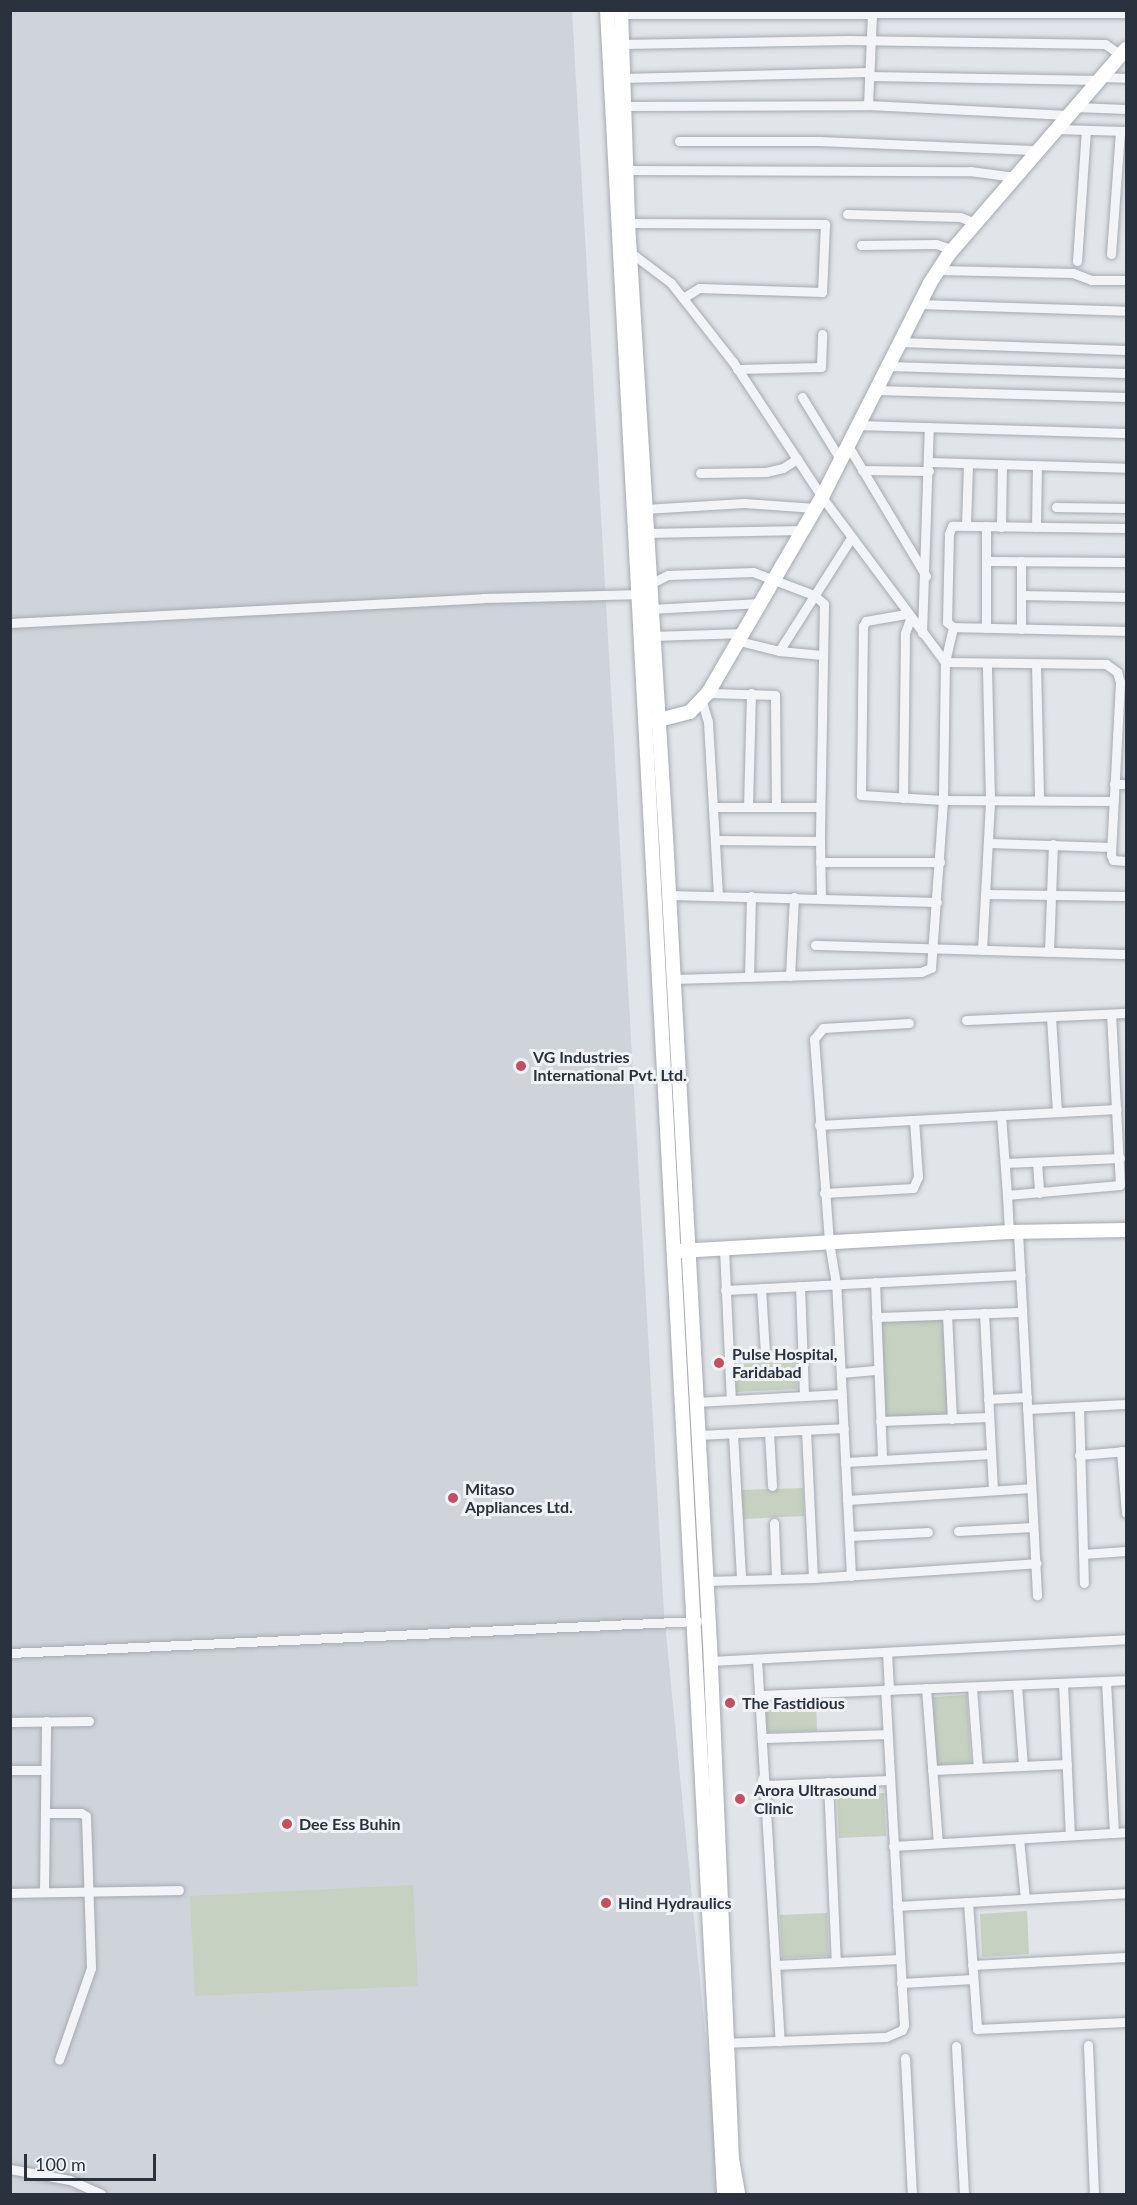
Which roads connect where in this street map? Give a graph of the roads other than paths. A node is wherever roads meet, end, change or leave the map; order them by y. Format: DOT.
graph roads {
  1 [pos="607,10"];
  2 [pos="621,12"];
  3 [pos="872,13"];
  4 [pos="1126,13"];
  5 [pos="870,41"];
  6 [pos="621,44"];
  7 [pos="1124,52"];
  8 [pos="869,74"];
  9 [pos="621,78"];
  10 [pos="1126,78"];
  11 [pos="1100,79"];
  12 [pos="868,105"];
  13 [pos="622,106"];
  14 [pos="1126,109"];
  15 [pos="1071,111"];
  16 [pos="1056,129"];
  17 [pos="1086,130"];
  18 [pos="1123,131"];
  19 [pos="679,141"];
  20 [pos="1038,150"];
  21 [pos="625,170"];
  22 [pos="1015,177"];
  23 [pos="847,214"];
  24 [pos="628,223"];
  25 [pos="976,223"];
  26 [pos="861,245"];
  27 [pos="953,249"];
  28 [pos="630,252"];
  29 [pos="1111,254"];
  30 [pos="1077,261"];
  31 [pos="938,270"];
  32 [pos="1126,280"];
  33 [pos="683,298"];
  34 [pos="919,304"];
  35 [pos="1126,311"];
  36 [pos="822,334"];
  37 [pos="899,342"];
  38 [pos="1126,350"];
  39 [pos="887,366"];
  40 [pos="737,369"];
  41 [pos="1126,373"];
  42 [pos="875,390"];
  43 [pos="802,397"];
  44 [pos="1126,397"];
  45 [pos="857,425"];
  46 [pos="929,427"];
  47 [pos="1126,433"];
  48 [pos="847,444"];
  49 [pos="796,459"];
  50 [pos="840,459"];
  51 [pos="968,464"];
  52 [pos="1002,465"];
  53 [pos="929,466"];
  54 [pos="1037,466"];
  55 [pos="1126,468"];
  56 [pos="862,470"];
  57 [pos="700,473"];
  58 [pos="818,503"];
  59 [pos="1056,507"];
  60 [pos="1126,508"];
  61 [pos="644,509"];
  62 [pos="966,525"];
  63 [pos="986,526"];
  64 [pos="1001,527"];
  65 [pos="1036,527"];
  66 [pos="1126,528"];
  67 [pos="802,530"];
  68 [pos="645,533"];
  69 [pos="851,538"];
  70 [pos="987,561"];
  71 [pos="1021,561"];
  72 [pos="1126,562"];
  73 [pos="926,576"];
  74 [pos="775,578"];
  75 [pos="644,591"];
  76 [pos="814,595"];
  77 [pos="1021,595"];
  78 [pos="1126,597"];
  79 [pos="761,603"];
  80 [pos="650,609"];
  81 [pos="908,616"];
  82 [pos="10,623"];
  83 [pos="953,627"];
  84 [pos="986,628"];
  85 [pos="1021,629"];
  86 [pos="1126,631"];
  87 [pos="922,633"];
  88 [pos="652,636"];
  89 [pos="742,637"];
  90 [pos="779,651"];
  91 [pos="822,655"];
  92 [pos="945,663"];
  93 [pos="987,663"];
  94 [pos="1036,664"];
  95 [pos="751,693"];
  96 [pos="705,697"];
  97 [pos="659,722"];
  98 [pos="643,723"];
  99 [pos="1114,784"];
  100 [pos="1126,784"];
  101 [pos="903,798"];
  102 [pos="943,800"];
  103 [pos="1039,800"];
  104 [pos="990,801"];
  105 [pos="1113,801"];
  106 [pos="713,807"];
  107 [pos="748,807"];
  108 [pos="776,807"];
  109 [pos="819,807"];
  110 [pos="715,840"];
  111 [pos="820,841"];
  112 [pos="989,843"];
  113 [pos="1053,844"];
  114 [pos="1111,847"];
  115 [pos="1126,861"];
  116 [pos="820,862"];
  117 [pos="940,862"];
  118 [pos="986,894"];
  119 [pos="669,895"];
  120 [pos="1050,895"];
  121 [pos="718,896"];
  122 [pos="751,896"];
  123 [pos="1126,896"];
  124 [pos="794,897"];
  125 [pos="821,897"];
  126 [pos="937,902"];
  127 [pos="814,945"];
  128 [pos="934,948"];
  129 [pos="982,950"];
  130 [pos="1049,952"];
  131 [pos="1126,954"];
  132 [pos="790,976"];
  133 [pos="749,977"];
  134 [pos="673,979"];
  135 [pos="1111,1014"];
  136 [pos="1126,1014"];
  137 [pos="1051,1017"];
  138 [pos="966,1020"];
  139 [pos="909,1023"];
  140 [pos="1117,1109"];
  141 [pos="1057,1112"];
  142 [pos="1001,1115"];
  143 [pos="914,1120"];
  144 [pos="819,1125"];
  145 [pos="1120,1158"];
  146 [pos="1038,1162"];
  147 [pos="1005,1163"];
  148 [pos="824,1193"];
  149 [pos="1039,1193"];
  150 [pos="1007,1196"];
  151 [pos="1126,1230"];
  152 [pos="1014,1232"];
  153 [pos="829,1242"];
  154 [pos="724,1248"];
  155 [pos="688,1251"];
  156 [pos="672,1252"];
  157 [pos="1021,1275"];
  158 [pos="875,1282"];
  159 [pos="836,1284"];
  160 [pos="800,1286"];
  161 [pos="761,1288"];
  162 [pos="726,1290"];
  163 [pos="1023,1312"];
  164 [pos="984,1313"];
  165 [pos="947,1314"];
  166 [pos="876,1317"];
  167 [pos="765,1353"];
  168 [pos="878,1370"];
  169 [pos="841,1372"];
  170 [pos="842,1394"];
  171 [pos="804,1396"];
  172 [pos="1027,1397"];
  173 [pos="988,1399"];
  174 [pos="731,1400"];
  175 [pos="696,1402"];
  176 [pos="1126,1404"];
  177 [pos="1027,1408"];
  178 [pos="1079,1408"];
  179 [pos="989,1417"];
  180 [pos="952,1419"];
  181 [pos="880,1421"];
  182 [pos="844,1428"];
  183 [pos="806,1430"];
  184 [pos="769,1432"];
  185 [pos="733,1434"];
  186 [pos="698,1435"];
  187 [pos="1124,1451"];
  188 [pos="991,1454"];
  189 [pos="1079,1455"];
  190 [pos="882,1460"];
  191 [pos="845,1462"];
  192 [pos="772,1486"];
  193 [pos="1031,1488"];
  194 [pos="993,1490"];
  195 [pos="847,1500"];
  196 [pos="1126,1513"];
  197 [pos="774,1523"];
  198 [pos="1033,1527"];
  199 [pos="958,1530"];
  200 [pos="928,1532"];
  201 [pos="849,1536"];
  202 [pos="1126,1551"];
  203 [pos="1083,1554"];
  204 [pos="1036,1563"];
  205 [pos="851,1576"];
  206 [pos="776,1577"];
  207 [pos="813,1578"];
  208 [pos="741,1579"];
  209 [pos="705,1581"];
  210 [pos="1084,1583"];
  211 [pos="1037,1596"];
  212 [pos="693,1615"];
  213 [pos="708,1615"];
  214 [pos="1126,1640"];
  215 [pos="887,1652"];
  216 [pos="10,1653"];
  217 [pos="757,1659"];
  218 [pos="710,1661"];
  219 [pos="1126,1680"];
  220 [pos="1106,1681"];
  221 [pos="1063,1683"];
  222 [pos="1017,1685"];
  223 [pos="972,1686"];
  224 [pos="926,1688"];
  225 [pos="887,1690"];
  226 [pos="759,1695"];
  227 [pos="46,1721"];
  228 [pos="89,1721"];
  229 [pos="10,1722"];
  230 [pos="887,1734"];
  231 [pos="762,1738"];
  232 [pos="1067,1764"];
  233 [pos="1023,1766"];
  234 [pos="978,1768"];
  235 [pos="10,1770"];
  236 [pos="45,1770"];
  237 [pos="932,1770"];
  238 [pos="890,1780"];
  239 [pos="828,1782"];
  240 [pos="764,1785"];
  241 [pos="45,1813"];
  242 [pos="1126,1832"];
  243 [pos="1114,1833"];
  244 [pos="1070,1835"];
  245 [pos="1019,1839"];
  246 [pos="938,1843"];
  247 [pos="893,1846"];
  248 [pos="88,1890"];
  249 [pos="179,1890"];
  250 [pos="44,1891"];
  251 [pos="10,1893"];
  252 [pos="1126,1893"];
  253 [pos="1025,1899"];
  254 [pos="968,1902"];
  255 [pos="897,1906"];
  256 [pos="1126,1957"];
  257 [pos="900,1959"];
  258 [pos="836,1962"];
  259 [pos="775,1965"];
  260 [pos="972,1965"];
  261 [pos="973,1979"];
  262 [pos="901,1983"];
  263 [pos="1126,2022"];
  264 [pos="780,2041"];
  265 [pos="721,2043"];
  266 [pos="1088,2045"];
  267 [pos="956,2046"];
  268 [pos="905,2058"];
  269 [pos="59,2060"];
  270 [pos="10,2169"];
  271 [pos="101,2194"];
  272 [pos="724,2194"];
  273 [pos="738,2194"];
  274 [pos="912,2194"];
  275 [pos="964,2194"];
  276 [pos="1094,2194"];
  1 -- 75 [label="street"];
  2 -- 3 [label="street"];
  2 -- 6 [label="street"];
  3 -- 4 [label="street"];
  3 -- 5 [label="street"];
  5 -- 6 [label="street"];
  5 -- 7 [label="street"];
  5 -- 8 [label="street"];
  6 -- 9 [label="street"];
  7 -- 11 [label="street"];
  8 -- 9 [label="street"];
  8 -- 11 [label="street"];
  8 -- 12 [label="street"];
  9 -- 13 [label="street"];
  10 -- 11 [label="street"];
  11 -- 15 [label="street"];
  12 -- 13 [label="street"];
  12 -- 15 [label="street"];
  13 -- 21 [label="street"];
  14 -- 15 [label="street"];
  15 -- 16 [label="street"];
  16 -- 17 [label="street"];
  16 -- 20 [label="street"];
  17 -- 18 [label="street"];
  17 -- 30 [label="street"];
  18 -- 29 [label="street"];
  19 -- 20 [label="street"];
  20 -- 22 [label="street"];
  21 -- 22 [label="street"];
  21 -- 24 [label="street"];
  22 -- 25 [label="street"];
  23 -- 25 [label="street"];
  24 -- 28 [label="street"];
  24 -- 33 [label="street"];
  25 -- 27 [label="street"];
  26 -- 27 [label="street"];
  27 -- 31 [label="street"];
  28 -- 33 [label="street"];
  28 -- 61 [label="street"];
  31 -- 32 [label="street"];
  31 -- 34 [label="street"];
  33 -- 40 [label="street"];
  34 -- 35 [label="street"];
  34 -- 37 [label="street"];
  36 -- 40 [label="street"];
  37 -- 38 [label="street"];
  37 -- 39 [label="street"];
  39 -- 41 [label="street"];
  39 -- 42 [label="street"];
  40 -- 49 [label="street"];
  42 -- 44 [label="street"];
  42 -- 45 [label="street"];
  43 -- 50 [label="street"];
  45 -- 46 [label="street"];
  45 -- 48 [label="street"];
  46 -- 47 [label="street"];
  46 -- 53 [label="street"];
  48 -- 50 [label="street"];
  48 -- 56 [label="street"];
  49 -- 57 [label="street"];
  49 -- 58 [label="street"];
  50 -- 58 [label="street"];
  51 -- 52 [label="street"];
  51 -- 53 [label="street"];
  51 -- 62 [label="street"];
  52 -- 54 [label="street"];
  52 -- 64 [label="street"];
  53 -- 56 [label="street"];
  53 -- 73 [label="street"];
  54 -- 55 [label="street"];
  54 -- 65 [label="street"];
  56 -- 73 [label="street"];
  58 -- 61 [label="street"];
  58 -- 67 [label="street"];
  58 -- 69 [label="street"];
  59 -- 60 [label="street"];
  61 -- 68 [label="street"];
  62 -- 63 [label="street"];
  62 -- 83 [label="street"];
  63 -- 64 [label="street"];
  63 -- 70 [label="street"];
  64 -- 65 [label="street"];
  65 -- 66 [label="street"];
  67 -- 68 [label="street"];
  67 -- 74 [label="street"];
  68 -- 75 [label="street"];
  69 -- 76 [label="street"];
  69 -- 81 [label="street"];
  70 -- 71 [label="street"];
  70 -- 84 [label="street"];
  71 -- 72 [label="street"];
  71 -- 77 [label="street"];
  73 -- 87 [label="street"];
  74 -- 75 [label="street"];
  74 -- 76 [label="street"];
  74 -- 79 [label="street"];
  75 -- 80 [label="street"];
  75 -- 82 [label="street"];
  75 -- 98 [label="street"];
  76 -- 90 [label="street"];
  76 -- 91 [label="street"];
  77 -- 78 [label="street"];
  77 -- 85 [label="street"];
  79 -- 80 [label="street"];
  79 -- 89 [label="street"];
  80 -- 88 [label="street"];
  81 -- 87 [label="street"];
  81 -- 101 [label="street"];
  81 -- 101 [label="street"];
  83 -- 84 [label="street"];
  83 -- 92 [label="street"];
  84 -- 85 [label="street"];
  85 -- 86 [label="street"];
  87 -- 92 [label="street"];
  88 -- 89 [label="street"];
  88 -- 97 [label="street"];
  89 -- 90 [label="street"];
  89 -- 96 [label="street"];
  90 -- 91 [label="street"];
  91 -- 109 [label="street"];
  92 -- 93 [label="street"];
  92 -- 102 [label="street"];
  93 -- 94 [label="street"];
  93 -- 104 [label="street"];
  94 -- 99 [label="street"];
  94 -- 103 [label="street"];
  95 -- 96 [label="street"];
  95 -- 107 [label="street"];
  95 -- 108 [label="street"];
  96 -- 97 [label="street"];
  96 -- 106 [label="street"];
  97 -- 98 [label="street"];
  97 -- 119 [label="street"];
  98 -- 156 [label="street"];
  99 -- 100 [label="street"];
  99 -- 105 [label="street"];
  101 -- 102 [label="street"];
  102 -- 104 [label="street"];
  102 -- 117 [label="street"];
  103 -- 104 [label="street"];
  103 -- 105 [label="street"];
  104 -- 112 [label="street"];
  105 -- 114 [label="street"];
  106 -- 107 [label="street"];
  106 -- 110 [label="street"];
  107 -- 108 [label="street"];
  108 -- 109 [label="street"];
  109 -- 111 [label="street"];
  110 -- 111 [label="street"];
  110 -- 121 [label="street"];
  111 -- 116 [label="street"];
  112 -- 113 [label="street"];
  112 -- 118 [label="street"];
  113 -- 114 [label="street"];
  113 -- 120 [label="street"];
  114 -- 115 [label="street"];
  116 -- 117 [label="street"];
  116 -- 125 [label="street"];
  117 -- 126 [label="street"];
  118 -- 120 [label="street"];
  118 -- 129 [label="street"];
  119 -- 121 [label="street"];
  119 -- 134 [label="street"];
  120 -- 123 [label="street"];
  120 -- 130 [label="street"];
  121 -- 122 [label="street"];
  122 -- 124 [label="street"];
  122 -- 133 [label="street"];
  124 -- 125 [label="street"];
  124 -- 132 [label="street"];
  125 -- 126 [label="street"];
  126 -- 128 [label="street"];
  127 -- 128 [label="street"];
  128 -- 129 [label="street"];
  128 -- 132 [label="street"];
  129 -- 130 [label="street"];
  130 -- 131 [label="street"];
  132 -- 133 [label="street"];
  133 -- 134 [label="street"];
  134 -- 155 [label="street"];
  135 -- 136 [label="street"];
  135 -- 137 [label="street"];
  135 -- 140 [label="street"];
  137 -- 138 [label="street"];
  137 -- 141 [label="street"];
  139 -- 144 [label="street"];
  140 -- 141 [label="street"];
  140 -- 145 [label="street"];
  141 -- 142 [label="street"];
  142 -- 143 [label="street"];
  142 -- 147 [label="street"];
  143 -- 144 [label="street"];
  143 -- 148 [label="street"];
  144 -- 148 [label="street"];
  145 -- 146 [label="street"];
  145 -- 149 [label="street"];
  146 -- 147 [label="street"];
  146 -- 149 [label="street"];
  147 -- 150 [label="street"];
  148 -- 153 [label="street"];
  149 -- 150 [label="street"];
  150 -- 152 [label="street"];
  151 -- 152 [label="street"];
  152 -- 153 [label="street"];
  152 -- 157 [label="street"];
  153 -- 154 [label="street"];
  153 -- 159 [label="street"];
  154 -- 155 [label="street"];
  154 -- 162 [label="street"];
  155 -- 156 [label="street"];
  155 -- 175 [label="street"];
  156 -- 212 [label="street"];
  157 -- 158 [label="street"];
  157 -- 163 [label="street"];
  158 -- 159 [label="street"];
  158 -- 166 [label="street"];
  159 -- 160 [label="street"];
  159 -- 169 [label="street"];
  160 -- 161 [label="street"];
  160 -- 171 [label="street"];
  161 -- 162 [label="street"];
  161 -- 167 [label="street"];
  162 -- 174 [label="street"];
  163 -- 164 [label="street"];
  163 -- 172 [label="street"];
  164 -- 165 [label="street"];
  164 -- 173 [label="street"];
  165 -- 166 [label="street"];
  165 -- 180 [label="street"];
  166 -- 168 [label="street"];
  168 -- 169 [label="street"];
  168 -- 181 [label="street"];
  169 -- 170 [label="street"];
  170 -- 171 [label="street"];
  170 -- 182 [label="street"];
  171 -- 174 [label="street"];
  172 -- 173 [label="street"];
  172 -- 177 [label="street"];
  173 -- 179 [label="street"];
  174 -- 175 [label="street"];
  175 -- 186 [label="street"];
  176 -- 178 [label="street"];
  177 -- 178 [label="street"];
  177 -- 193 [label="street"];
  178 -- 189 [label="street"];
  179 -- 180 [label="street"];
  179 -- 188 [label="street"];
  180 -- 181 [label="street"];
  181 -- 190 [label="street"];
  182 -- 183 [label="street"];
  182 -- 191 [label="street"];
  183 -- 184 [label="street"];
  183 -- 207 [label="street"];
  184 -- 185 [label="street"];
  184 -- 192 [label="street"];
  185 -- 186 [label="street"];
  185 -- 208 [label="street"];
  186 -- 209 [label="street"];
  187 -- 189 [label="street"];
  187 -- 196 [label="street"];
  188 -- 190 [label="street"];
  188 -- 194 [label="street"];
  189 -- 203 [label="street"];
  190 -- 191 [label="street"];
  191 -- 195 [label="street"];
  193 -- 194 [label="street"];
  193 -- 198 [label="street"];
  194 -- 195 [label="street"];
  195 -- 201 [label="street"];
  197 -- 206 [label="street"];
  198 -- 199 [label="street"];
  198 -- 204 [label="street"];
  200 -- 201 [label="street"];
  201 -- 205 [label="street"];
  202 -- 203 [label="street"];
  203 -- 210 [label="street"];
  204 -- 205 [label="street"];
  204 -- 211 [label="street"];
  205 -- 207 [label="street"];
  206 -- 207 [label="street"];
  206 -- 208 [label="street"];
  208 -- 209 [label="street"];
  209 -- 213 [label="street"];
  212 -- 213 [label="street"];
  212 -- 216 [label="street"];
  212 -- 265 [label="street"];
  213 -- 218 [label="street"];
  214 -- 215 [label="street"];
  215 -- 217 [label="street"];
  215 -- 225 [label="street"];
  217 -- 218 [label="street"];
  217 -- 226 [label="street"];
  218 -- 265 [label="street"];
  219 -- 220 [label="street"];
  220 -- 221 [label="street"];
  220 -- 243 [label="street"];
  221 -- 222 [label="street"];
  221 -- 232 [label="street"];
  222 -- 223 [label="street"];
  222 -- 233 [label="street"];
  223 -- 224 [label="street"];
  223 -- 234 [label="street"];
  224 -- 225 [label="street"];
  224 -- 237 [label="street"];
  225 -- 226 [label="street"];
  225 -- 230 [label="street"];
  226 -- 231 [label="street"];
  227 -- 228 [label="street"];
  227 -- 229 [label="street"];
  227 -- 236 [label="street"];
  230 -- 231 [label="street"];
  230 -- 238 [label="street"];
  231 -- 240 [label="street"];
  232 -- 233 [label="street"];
  232 -- 244 [label="street"];
  233 -- 234 [label="street"];
  234 -- 237 [label="street"];
  235 -- 236 [label="street"];
  236 -- 241 [label="street"];
  237 -- 246 [label="street"];
  238 -- 239 [label="street"];
  238 -- 247 [label="street"];
  239 -- 240 [label="street"];
  239 -- 258 [label="street"];
  240 -- 259 [label="street"];
  241 -- 248 [label="street"];
  241 -- 250 [label="street"];
  242 -- 243 [label="street"];
  243 -- 244 [label="street"];
  244 -- 245 [label="street"];
  245 -- 246 [label="street"];
  245 -- 253 [label="street"];
  246 -- 247 [label="street"];
  247 -- 255 [label="street"];
  248 -- 249 [label="street"];
  248 -- 250 [label="street"];
  248 -- 269 [label="street"];
  250 -- 251 [label="street"];
  252 -- 253 [label="street"];
  253 -- 254 [label="street"];
  254 -- 255 [label="street"];
  254 -- 260 [label="street"];
  255 -- 257 [label="street"];
  256 -- 260 [label="street"];
  257 -- 258 [label="street"];
  257 -- 262 [label="street"];
  258 -- 259 [label="street"];
  259 -- 264 [label="street"];
  260 -- 261 [label="street"];
  261 -- 262 [label="street"];
  261 -- 263 [label="street"];
  262 -- 264 [label="street"];
  264 -- 265 [label="street"];
  265 -- 272 [label="street"];
  265 -- 273 [label="street"];
  266 -- 276 [label="street"];
  267 -- 275 [label="street"];
  268 -- 274 [label="street"];
  270 -- 271 [label="street"];
}
